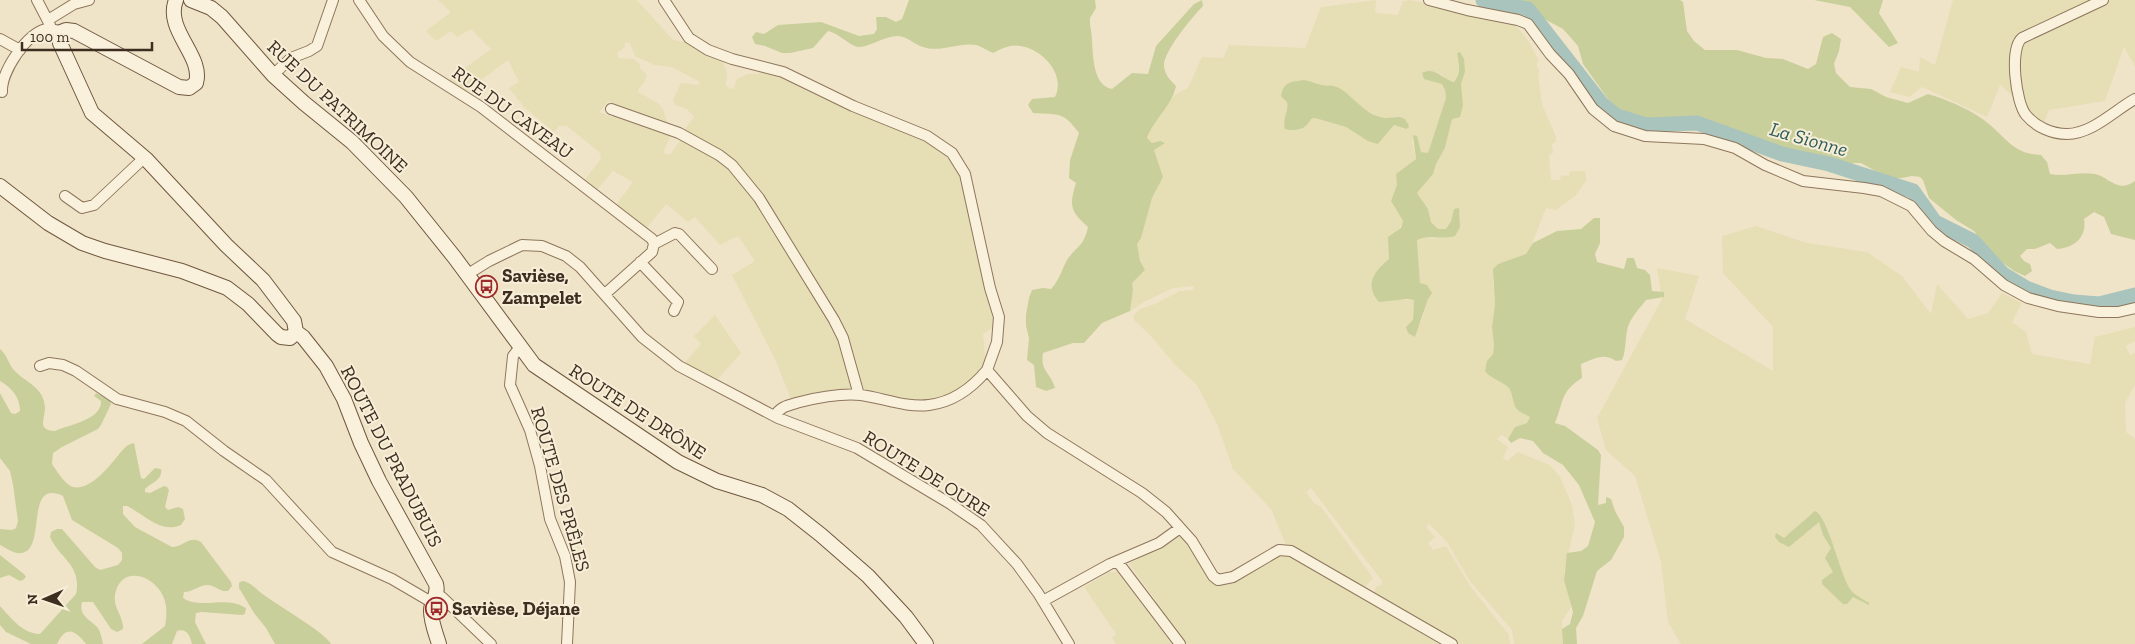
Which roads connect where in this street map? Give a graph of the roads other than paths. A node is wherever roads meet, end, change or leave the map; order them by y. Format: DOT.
graph roads {
  1 [pos="37,0"];
  2 [pos="89,0"];
  3 [pos="176,0"];
  4 [pos="191,0"];
  5 [pos="333,0"];
  6 [pos="359,0"];
  7 [pos="664,0"];
  8 [pos="1429,0"];
  9 [pos="2103,0"];
  10 [pos="77,2"];
  11 [pos="207,3"];
  12 [pos="54,27"];
  13 [pos="0,39"];
  14 [pos="20,50"];
  15 [pos="272,75"];
  16 [pos="2,92"];
  17 [pos="2135,99"];
  18 [pos="610,108"];
  19 [pos="144,158"];
  20 [pos="0,186"];
  21 [pos="65,196"];
  22 [pos="654,244"];
  23 [pos="640,262"];
  24 [pos="712,269"];
  25 [pos="468,274"];
  26 [pos="605,294"];
  27 [pos="2135,308"];
  28 [pos="674,311"];
  29 [pos="296,332"];
  30 [pos="520,347"];
  31 [pos="40,366"];
  32 [pos="987,370"];
  33 [pos="859,395"];
  34 [pos="775,416"];
  35 [pos="1180,528"];
  36 [pos="1117,561"];
  37 [pos="435,598"];
  38 [pos="1043,601"];
  39 [pos="439,644"];
  40 [pos="491,644"];
  41 [pos="567,644"];
  42 [pos="926,644"];
  43 [pos="1069,644"];
  44 [pos="1180,644"];
  45 [pos="1452,644"];
  1 -- 12 [label="street"];
  2 -- 10 [label="street"];
  3 -- 12 [label="street"];
  4 -- 11 [label="street, RUE DU PATRIMOINE"];
  5 -- 15 [label="street"];
  6 -- 22 [label="street, RUE DU CAVEAU"];
  7 -- 32 [label="street"];
  8 -- 27 [label="street"];
  9 -- 17 [label="street"];
  10 -- 12 [label="street"];
  11 -- 15 [label="street, RUE DU PATRIMOINE"];
  12 -- 14 [label="street"];
  12 -- 19 [label="street, ROUTE DU PRADUBUIS"];
  13 -- 14 [label="street"];
  14 -- 16 [label="street"];
  15 -- 25 [label="street, RUE DU PATRIMOINE"];
  18 -- 33 [label="street"];
  19 -- 21 [label="street"];
  19 -- 29 [label="street, ROUTE DU PRADUBUIS"];
  20 -- 29 [label="street"];
  22 -- 23 [label="street"];
  22 -- 24 [label="street"];
  23 -- 26 [label="street"];
  23 -- 28 [label="street"];
  25 -- 26 [label="street, ROUTE DE OURE"];
  25 -- 30 [label="street, ROUTE DE DRÔNE"];
  26 -- 34 [label="street, ROUTE DE OURE"];
  29 -- 37 [label="street, ROUTE DU PRADUBUIS"];
  30 -- 41 [label="street, ROUTE DES PRÊLES"];
  30 -- 42 [label="street, ROUTE DE DRÔNE"];
  31 -- 37 [label="street"];
  32 -- 33 [label="street"];
  32 -- 35 [label="street"];
  33 -- 34 [label="street"];
  34 -- 38 [label="street, ROUTE DE OURE"];
  35 -- 36 [label="street"];
  35 -- 45 [label="street"];
  36 -- 38 [label="street"];
  36 -- 44 [label="street"];
  37 -- 39 [label="street, ROUTE DU PRADUBUIS"];
  37 -- 40 [label="street"];
  38 -- 43 [label="street, ROUTE DE OURE"];
}
